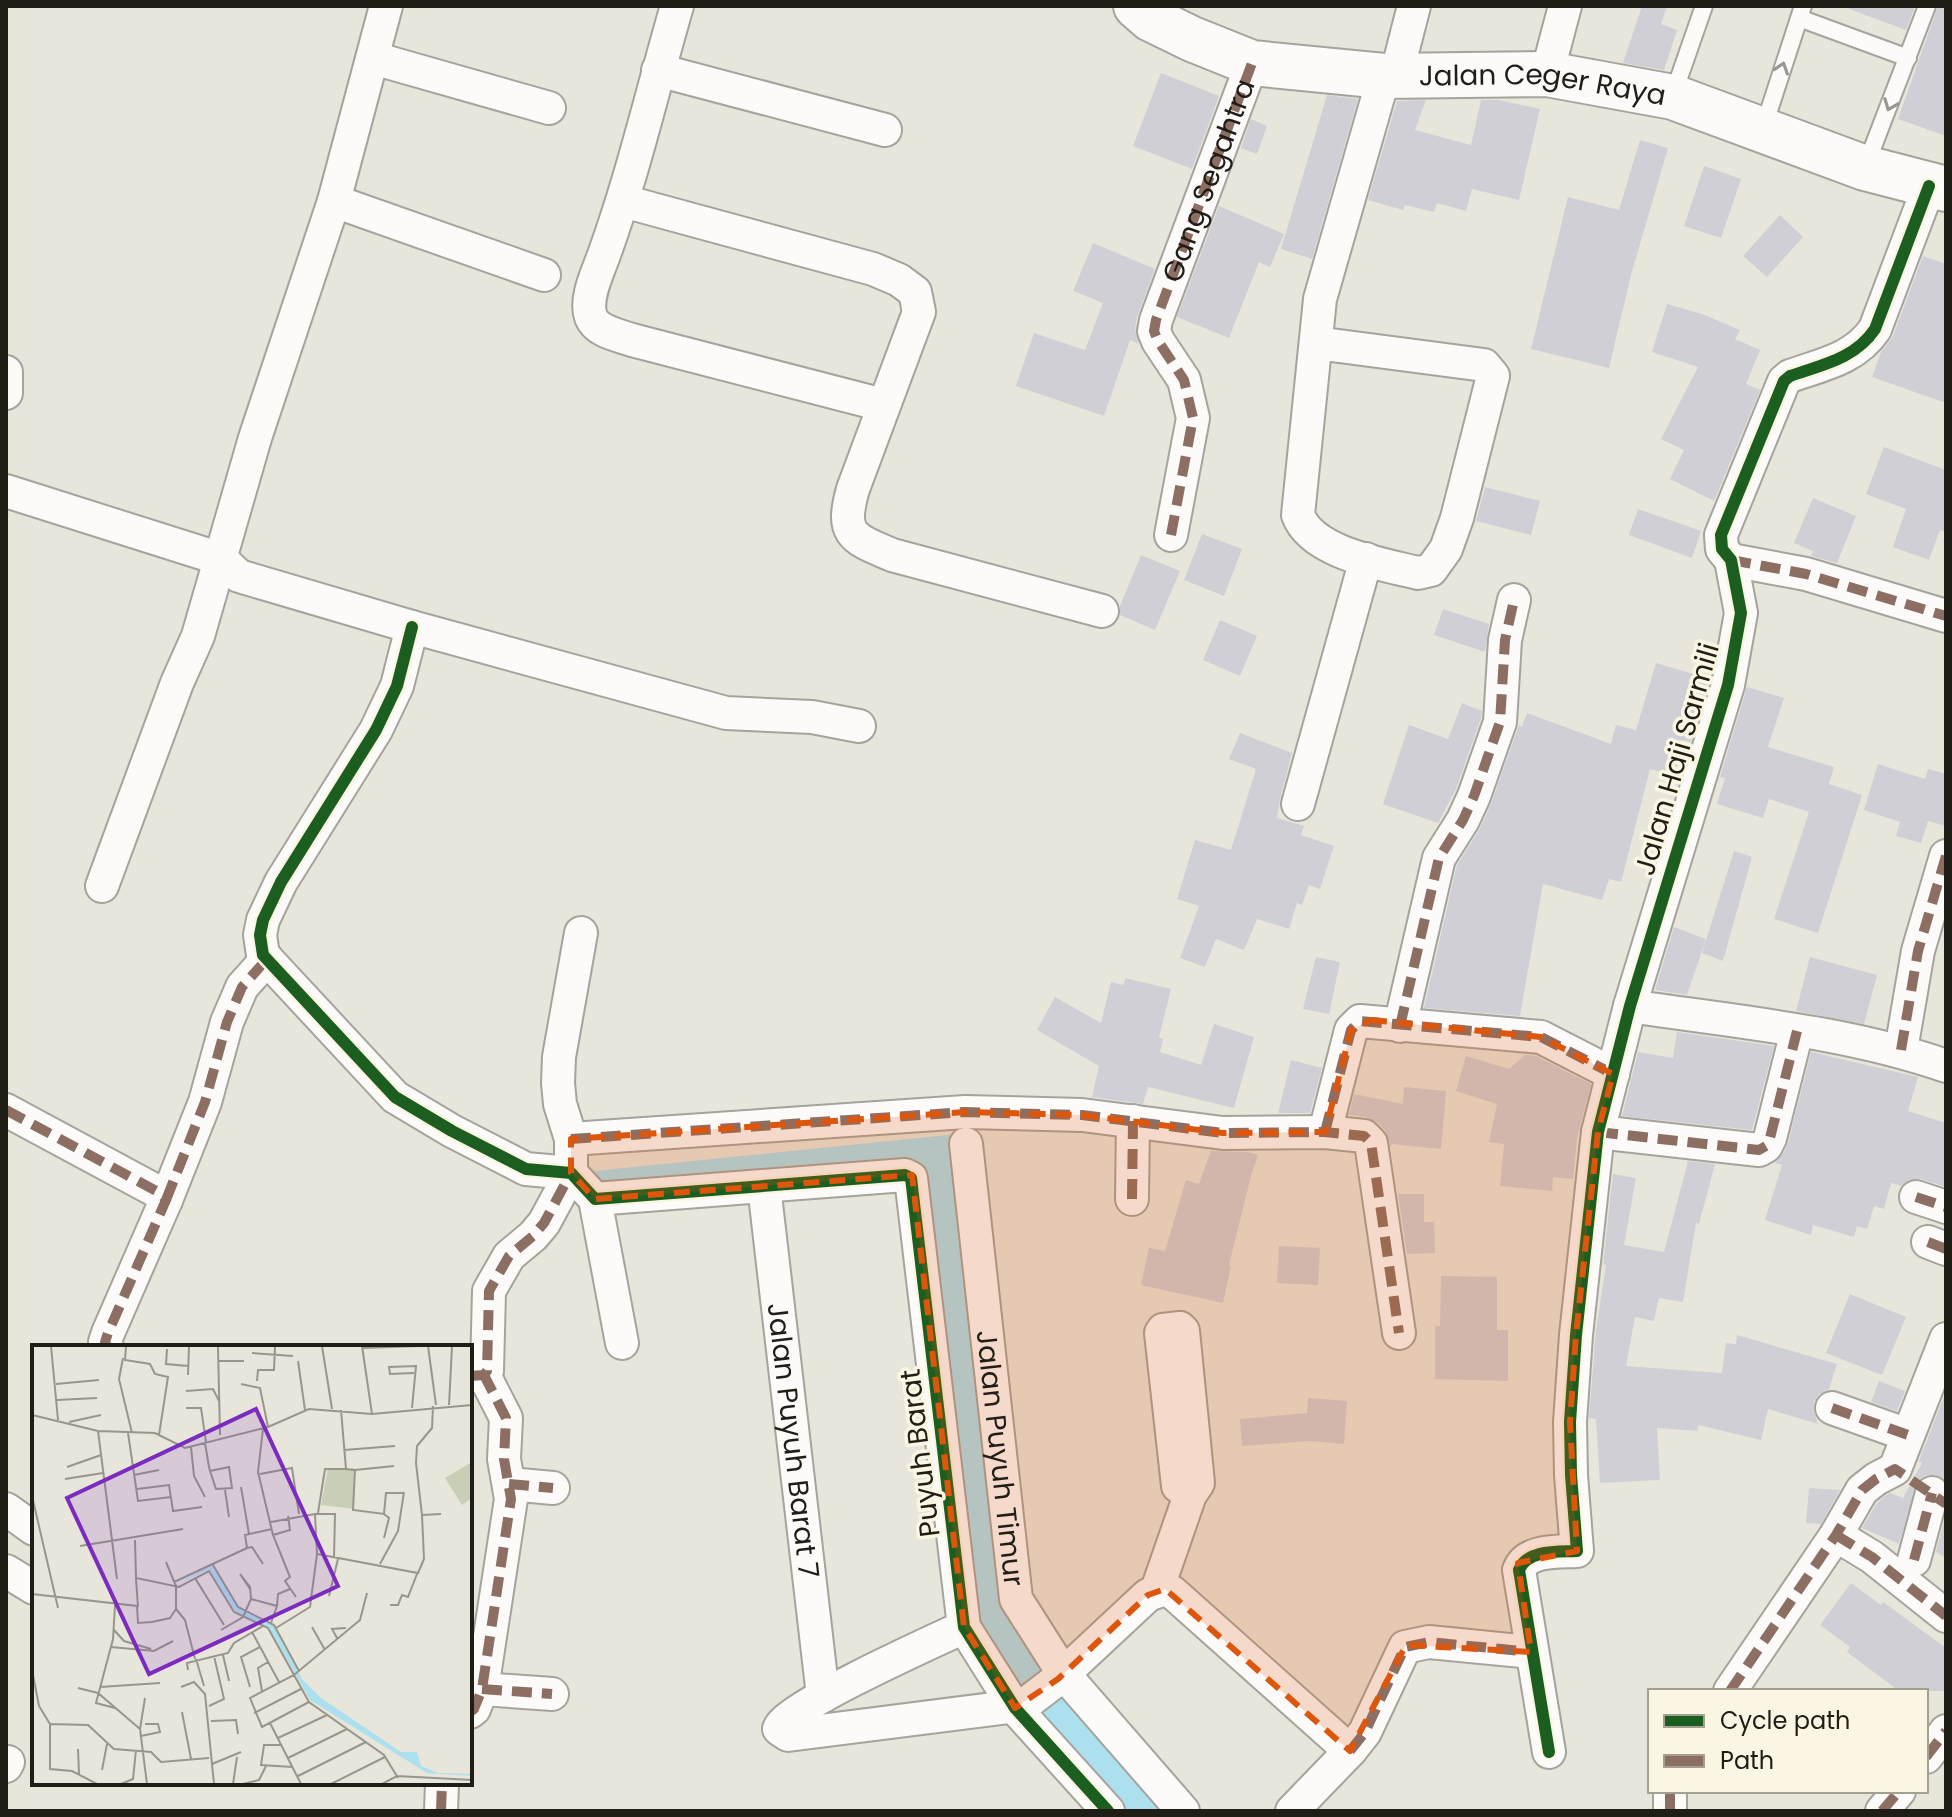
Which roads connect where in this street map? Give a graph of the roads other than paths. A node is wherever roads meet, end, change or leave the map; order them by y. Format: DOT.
graph roads {
  1 [pos="386,6"];
  2 [pos="677,6"];
  3 [pos="1136,6"];
  4 [pos="1414,6"];
  5 [pos="1565,6"];
  6 [pos="1704,6"];
  7 [pos="1927,6"];
  8 [pos="1801,12"];
  9 [pos="373,58"];
  10 [pos="1908,58"];
  11 [pos="1252,63"];
  12 [pos="658,70"];
  13 [pos="1547,74"];
  14 [pos="1390,76"];
  15 [pos="1673,97"];
  16 [pos="549,108"];
  17 [pos="885,130"];
  18 [pos="1762,131"];
  19 [pos="1865,168"];
  20 [pos="1937,188"];
  21 [pos="334,201"];
  22 [pos="623,201"];
  23 [pos="544,275"];
  24 [pos="1316,343"];
  25 [pos="6,372"];
  26 [pos="6,393"];
  27 [pos="883,405"];
  28 [pos="6,491"];
  29 [pos="1171,535"];
  30 [pos="221,559"];
  31 [pos="1366,559"];
  32 [pos="1731,560"];
  33 [pos="1514,600"];
  34 [pos="1102,611"];
  35 [pos="1946,616"];
  36 [pos="412,627"];
  37 [pos="859,726"];
  38 [pos="1298,804"];
  39 [pos="1946,856"];
  40 [pos="102,886"];
  41 [pos="581,933"];
  42 [pos="267,959"];
  43 [pos="1630,1006"];
  44 [pos="1400,1026"];
  45 [pos="1797,1031"];
  46 [pos="1901,1050"];
  47 [pos="1946,1066"];
  48 [pos="1613,1074"];
  49 [pos="6,1110"];
  50 [pos="1133,1121"];
  51 [pos="1325,1132"];
  52 [pos="1598,1132"];
  53 [pos="571,1139"];
  54 [pos="966,1144"];
  55 [pos="571,1173"];
  56 [pos="764,1186"];
  57 [pos="595,1199"];
  58 [pos="1132,1199"];
  59 [pos="166,1200"];
  60 [pos="1399,1333"];
  61 [pos="1946,1339"];
  62 [pos="622,1343"];
  63 [pos="106,1345"];
  64 [pos="477,1375"];
  65 [pos="1832,1408"];
  66 [pos="1908,1435"];
  67 [pos="1895,1469"];
  68 [pos="509,1484"];
  69 [pos="553,1488"];
  70 [pos="1190,1495"];
  71 [pos="1939,1499"];
  72 [pos="6,1509"];
  73 [pos="32,1528"];
  74 [pos="1836,1535"];
  75 [pos="1914,1560"];
  76 [pos="6,1571"];
  77 [pos="32,1587"];
  78 [pos="1157,1590"];
  79 [pos="1946,1616"];
  80 [pos="964,1627"];
  81 [pos="1531,1652"];
  82 [pos="1060,1676"];
  83 [pos="1731,1689"];
  84 [pos="552,1694"];
  85 [pos="823,1696"];
  86 [pos="476,1701"];
  87 [pos="1020,1706"];
  88 [pos="1946,1731"];
  89 [pos="1350,1751"];
  90 [pos="1549,1752"];
  91 [pos="1928,1754"];
  92 [pos="442,1785"];
  93 [pos="1897,1793"];
  94 [pos="441,1811"];
  95 [pos="1108,1811"];
  96 [pos="1183,1811"];
  97 [pos="1292,1811"];
  98 [pos="1882,1811"];
  1 -- 9 [label="street"];
  2 -- 12 [label="street"];
  3 -- 11 [label="main road, Jalan Ceger Raya"];
  4 -- 14 [label="street"];
  5 -- 13 [label="street"];
  6 -- 15 [label="lane"];
  7 -- 10 [label="lane"];
  8 -- 10 [label="lane"];
  18 -- 8 [label="lane, one-way"];
  9 -- 16 [label="street"];
  9 -- 21 [label="street"];
  10 -- 19 [label="lane, one-way"];
  11 -- 14 [label="main road, Jalan Ceger Raya"];
  11 -- 29 [label="street, Gang Segahtra"];
  12 -- 17 [label="street"];
  12 -- 22 [label="street"];
  13 -- 14 [label="main road, Jalan Ceger Raya"];
  13 -- 15 [label="main road, Jalan Ceger Raya"];
  14 -- 24 [label="street"];
  15 -- 18 [label="main road, Jalan Ceger Raya"];
  18 -- 19 [label="main road, Jalan Ceger Raya"];
  19 -- 20 [label="main road, Jalan Ceger Raya"];
  20 -- 32 [label="street, Jalan Haji Sarmili"];
  21 -- 23 [label="street"];
  21 -- 30 [label="street"];
  22 -- 27 [label="street"];
  22 -- 27 [label="street"];
  24 -- 31 [label="street"];
  24 -- 31 [label="street"];
  25 -- 26 [label="street"];
  27 -- 34 [label="street"];
  28 -- 30 [label="street"];
  30 -- 36 [label="street"];
  30 -- 40 [label="street"];
  31 -- 38 [label="street"];
  32 -- 35 [label="street"];
  32 -- 43 [label="street, Jalan Haji Sarmili"];
  33 -- 44 [label="street"];
  36 -- 37 [label="street"];
  36 -- 42 [label="street"];
  39 -- 46 [label="street"];
  41 -- 53 [label="street"];
  42 -- 55 [label="street"];
  42 -- 59 [label="street"];
  43 -- 45 [label="street"];
  43 -- 48 [label="street, Jalan Haji Sarmili"];
  44 -- 48 [label="street"];
  44 -- 51 [label="street"];
  45 -- 46 [label="street"];
  45 -- 52 [label="street"];
  46 -- 47 [label="street"];
  48 -- 52 [label="street, Jalan Haji Sarmili"];
  49 -- 59 [label="street"];
  50 -- 51 [label="street"];
  50 -- 53 [label="street"];
  50 -- 58 [label="street"];
  51 -- 60 [label="street"];
  52 -- 81 [label="street, Jalan Haji Sarmili"];
  53 -- 55 [label="street"];
  54 -- 82 [label="street, Jalan Puyuh Timur"];
  55 -- 57 [label="street"];
  55 -- 64 [label="street"];
  56 -- 57 [label="street"];
  56 -- 80 [label="street, Puyuh Barat"];
  56 -- 85 [label="street, Jalan Puyuh Barat 7"];
  57 -- 62 [label="street"];
  59 -- 63 [label="street"];
  61 -- 66 [label="street"];
  64 -- 68 [label="street"];
  65 -- 66 [label="street"];
  66 -- 67 [label="street"];
  67 -- 71 [label="street"];
  67 -- 74 [label="street"];
  68 -- 69 [label="street"];
  68 -- 86 [label="street"];
  70 -- 78 [label="street"];
  71 -- 75 [label="street"];
  72 -- 73 [label="street"];
  74 -- 79 [label="street"];
  74 -- 83 [label="street"];
  76 -- 77 [label="street"];
  78 -- 82 [label="street"];
  78 -- 89 [label="street"];
  80 -- 85 [label="street"];
  80 -- 87 [label="street, Puyuh Barat"];
  81 -- 89 [label="street"];
  81 -- 90 [label="street"];
  82 -- 87 [label="street"];
  82 -- 96 [label="street, Jalan Puyuh Timur"];
  84 -- 86 [label="street"];
  85 -- 87 [label="street"];
  87 -- 95 [label="street, Puyuh Barat"];
  88 -- 91 [label="street"];
  89 -- 97 [label="street"];
  92 -- 94 [label="street"];
  93 -- 98 [label="street"];
}
